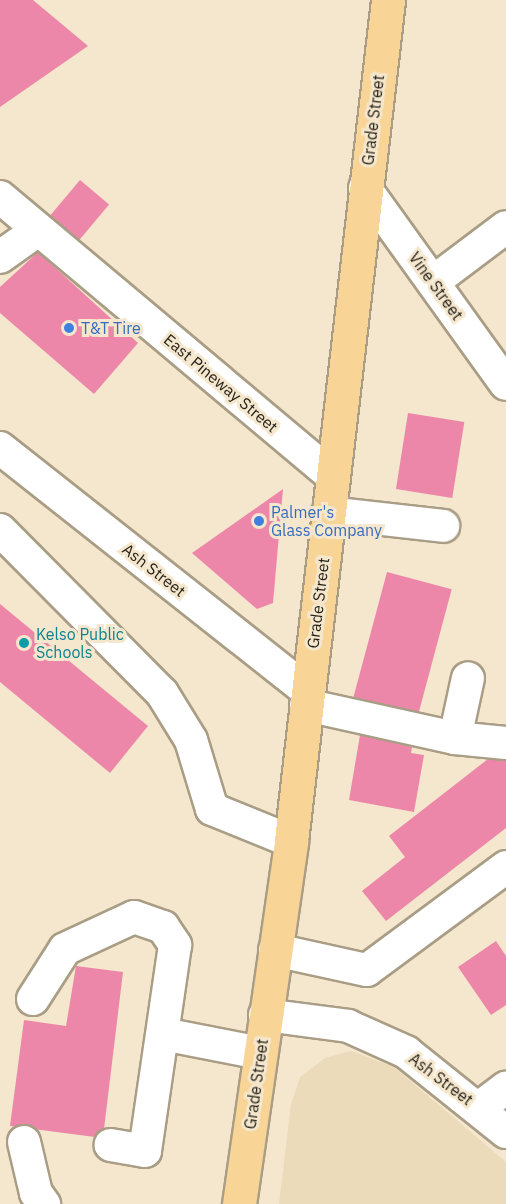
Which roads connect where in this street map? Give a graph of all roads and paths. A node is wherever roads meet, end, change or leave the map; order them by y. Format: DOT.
graph roads {
  1 [pos="388,0"];
  2 [pos="365,188"];
  3 [pos="0,197"];
  4 [pos="506,226"];
  5 [pos="38,230"];
  6 [pos="0,257"];
  7 [pos="433,282"];
  8 [pos="504,376"];
  9 [pos="0,448"];
  10 [pos="332,476"];
  11 [pos="328,513"];
  12 [pos="443,526"];
  13 [pos="0,530"];
  14 [pos="468,678"];
  15 [pos="307,698"];
  16 [pos="455,738"];
  17 [pos="506,743"];
  18 [pos="291,841"];
  19 [pos="506,867"];
  20 [pos="275,950"];
  21 [pos="33,999"];
  22 [pos="265,1015"];
  23 [pos="163,1034"];
  24 [pos="260,1053"];
  25 [pos="506,1088"];
  26 [pos="478,1108"];
  27 [pos="506,1132"];
  28 [pos="24,1142"];
  29 [pos="111,1145"];
  30 [pos="44,1204"];
  31 [pos="239,1204"];
  1 -- 2 [label="main road, Grade Street"];
  2 -- 7 [label="street, Vine Street"];
  2 -- 10 [label="main road, Grade Street"];
  3 -- 5 [label="street, East Pineway Street"];
  4 -- 7 [label="street"];
  5 -- 6 [label="street"];
  5 -- 10 [label="street, East Pineway Street"];
  7 -- 8 [label="street, Vine Street"];
  9 -- 15 [label="street, Ash Street"];
  10 -- 11 [label="main road, Grade Street"];
  11 -- 12 [label="street"];
  11 -- 15 [label="main road, Grade Street"];
  13 -- 18 [label="street"];
  14 -- 16 [label="street"];
  15 -- 16 [label="street"];
  15 -- 18 [label="main road, Grade Street"];
  16 -- 17 [label="street"];
  18 -- 20 [label="main road, Grade Street"];
  19 -- 20 [label="street"];
  20 -- 22 [label="main road, Grade Street"];
  21 -- 23 [label="street"];
  22 -- 24 [label="main road, Grade Street"];
  22 -- 26 [label="street, Ash Street"];
  23 -- 24 [label="street"];
  23 -- 29 [label="street"];
  24 -- 31 [label="main road, Grade Street"];
  25 -- 26 [label="street"];
  26 -- 27 [label="street, Ash Street"];
  28 -- 30 [label="street"];
}
